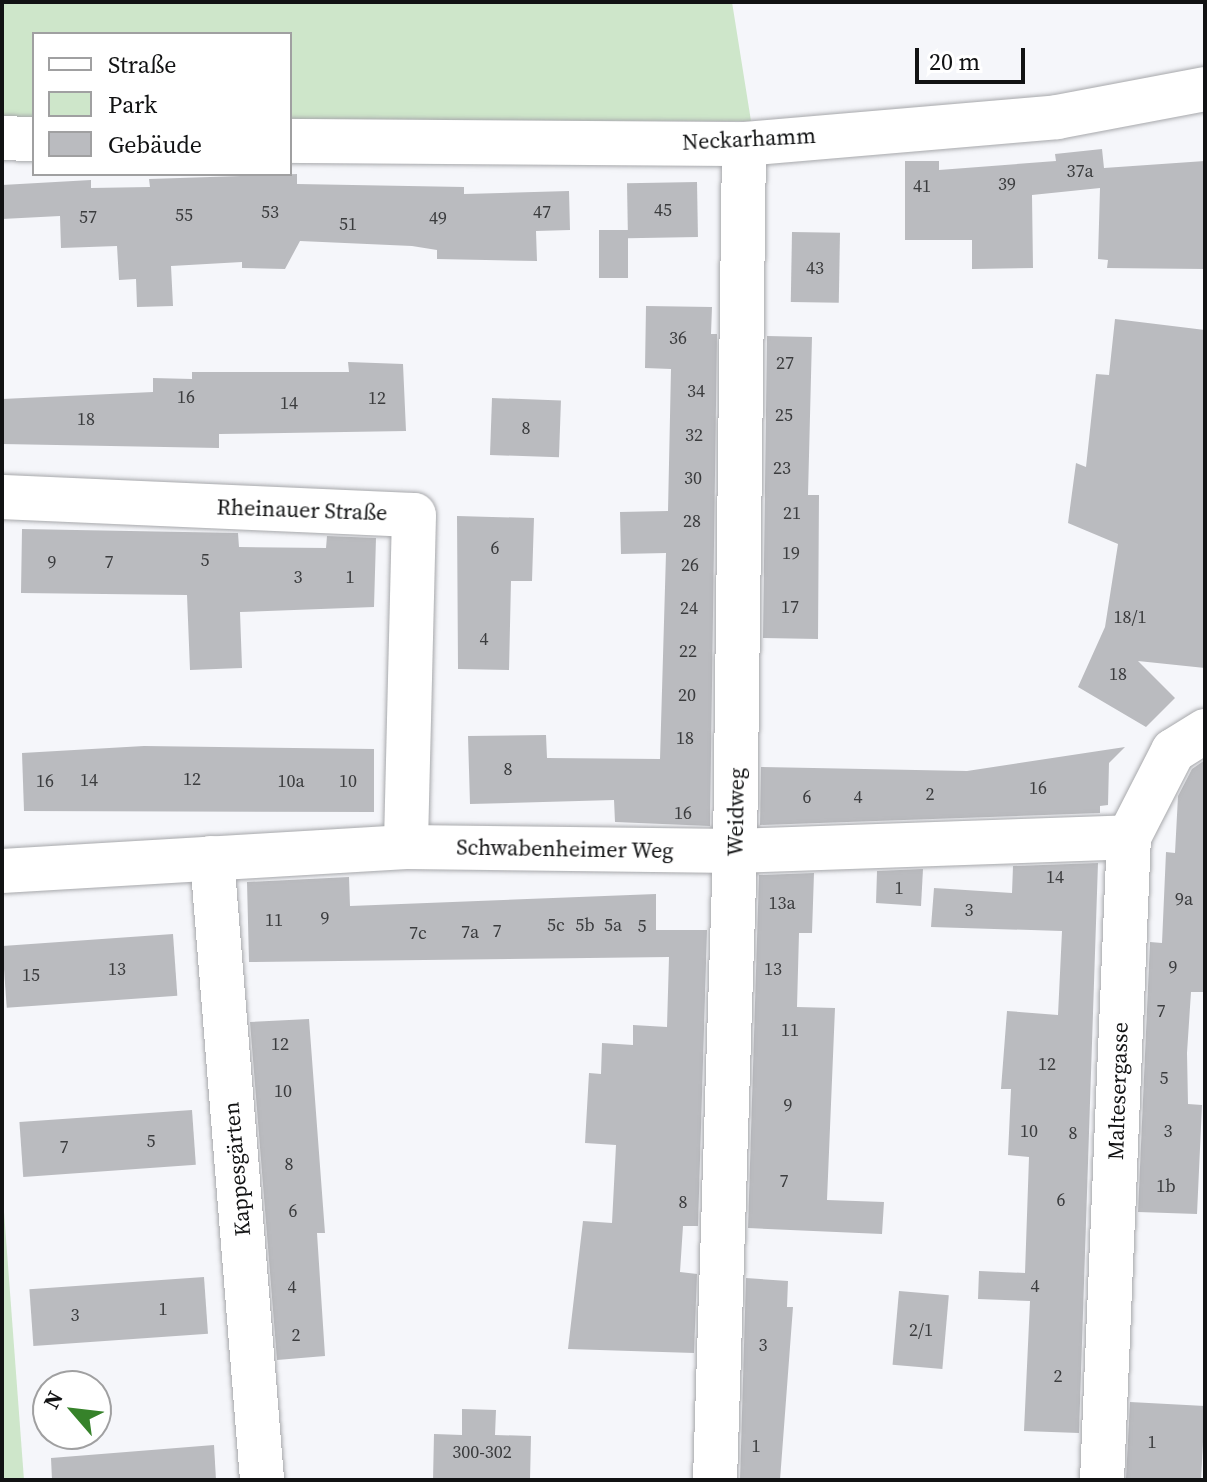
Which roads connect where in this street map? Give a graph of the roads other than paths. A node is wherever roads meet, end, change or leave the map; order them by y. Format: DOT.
graph roads {
  1 [pos="1205,89"];
  2 [pos="2,138"];
  3 [pos="32,139"];
  4 [pos="292,141"];
  5 [pos="744,144"];
  6 [pos="2,497"];
  7 [pos="1205,731"];
  8 [pos="1129,837"];
  9 [pos="406,847"];
  10 [pos="735,851"];
  11 [pos="212,858"];
  12 [pos="2,871"];
  13 [pos="262,1480"];
  14 [pos="715,1480"];
  15 [pos="1102,1480"];
  1 -- 5 [label="street, Neckarhamm"];
  2 -- 3 [label="street"];
  4 -- 5 [label="street, Neckarhamm"];
  5 -- 10 [label="street, Weidweg"];
  6 -- 9 [label="street, Rheinauer Straße"];
  7 -- 8 [label="street, Maltesergasse"];
  8 -- 10 [label="street, Schwabenheimer Weg"];
  8 -- 15 [label="street, Maltesergasse"];
  9 -- 10 [label="street, Schwabenheimer Weg"];
  9 -- 11 [label="street, Schwabenheimer Weg"];
  10 -- 14 [label="street, Weidweg"];
  11 -- 12 [label="street, Schwabenheimer Weg"];
  11 -- 13 [label="street, Kappesgärten"];
}
